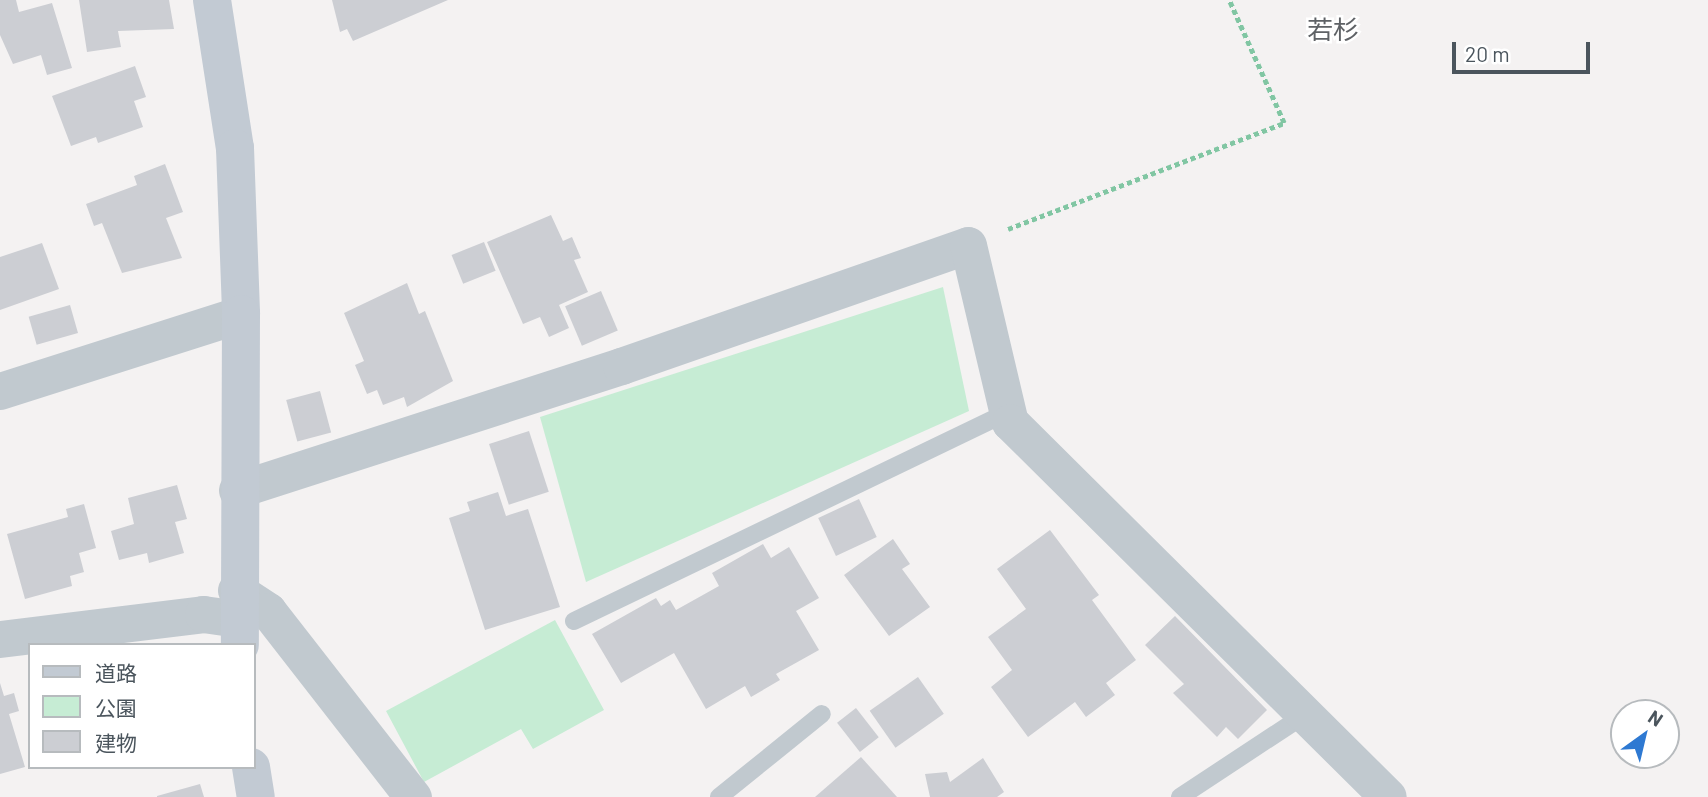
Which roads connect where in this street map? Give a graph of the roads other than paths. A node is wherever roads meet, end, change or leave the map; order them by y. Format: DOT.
graph roads {
  1 [pos="212,0"];
  2 [pos="241,314"];
  3 [pos="0,391"];
  4 [pos="1008,412"];
  5 [pos="237,490"];
  6 [pos="238,618"];
  7 [pos="574,621"];
  8 [pos="0,639"];
  9 [pos="1306,714"];
  10 [pos="822,715"];
  11 [pos="251,769"];
  12 [pos="256,797"];
  13 [pos="413,797"];
  14 [pos="719,797"];
  15 [pos="1180,797"];
  16 [pos="1388,797"];
  1 -- 2 [label="street"];
  2 -- 3 [label="street"];
  2 -- 5 [label="street"];
  4 -- 5 [label="street"];
  4 -- 7 [label="lane"];
  4 -- 9 [label="street"];
  5 -- 6 [label="street"];
  6 -- 8 [label="street"];
  6 -- 13 [label="street"];
  9 -- 15 [label="lane"];
  9 -- 16 [label="street"];
  10 -- 14 [label="lane"];
  11 -- 12 [label="street"];
}
